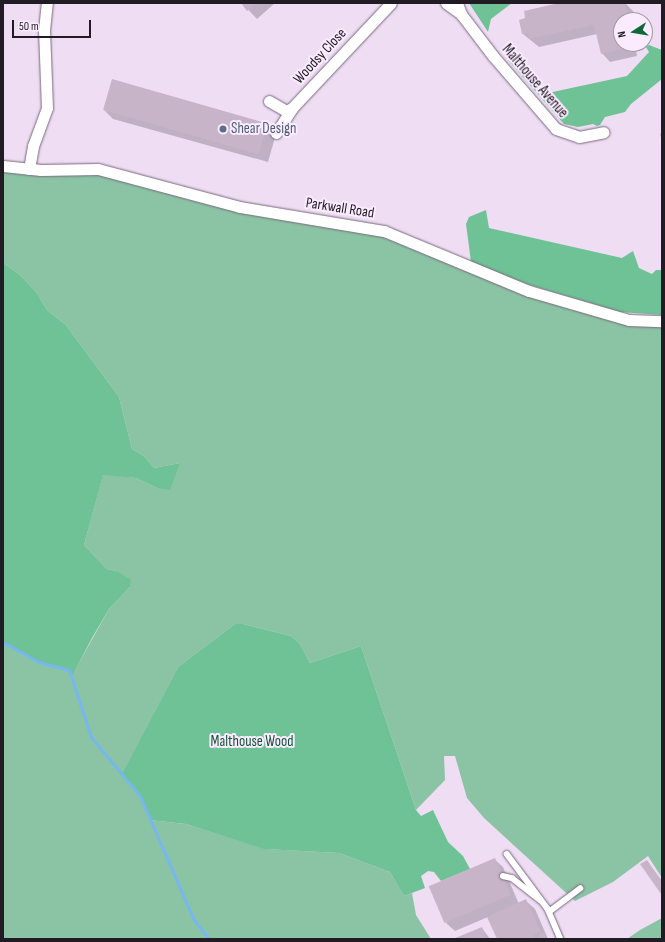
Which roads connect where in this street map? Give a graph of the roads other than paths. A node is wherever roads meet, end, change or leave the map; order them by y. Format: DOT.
graph roads {
  1 [pos="46,3"];
  2 [pos="391,3"];
  3 [pos="446,3"];
  4 [pos="457,3"];
  5 [pos="461,14"];
  6 [pos="269,101"];
  7 [pos="292,108"];
  8 [pos="604,132"];
  9 [pos="276,133"];
  10 [pos="3,166"];
  11 [pos="29,169"];
  12 [pos="662,321"];
  13 [pos="507,854"];
  14 [pos="503,876"];
  15 [pos="580,888"];
  16 [pos="544,904"];
  17 [pos="549,912"];
  18 [pos="561,939"];
  1 -- 11 [label="street"];
  2 -- 7 [label="street, Woodsy Close"];
  3 -- 5 [label="street, Malthouse Avenue"];
  4 -- 5 [label="street, Malthouse Avenue"];
  5 -- 8 [label="street, Malthouse Avenue"];
  6 -- 7 [label="street"];
  7 -- 9 [label="street, Woodsy Close"];
  10 -- 11 [label="street, Parkwall Road"];
  11 -- 12 [label="street, Parkwall Road"];
  13 -- 16 [label="lane"];
  14 -- 16 [label="lane"];
  15 -- 17 [label="lane"];
  16 -- 17 [label="lane"];
  17 -- 18 [label="lane"];
}
